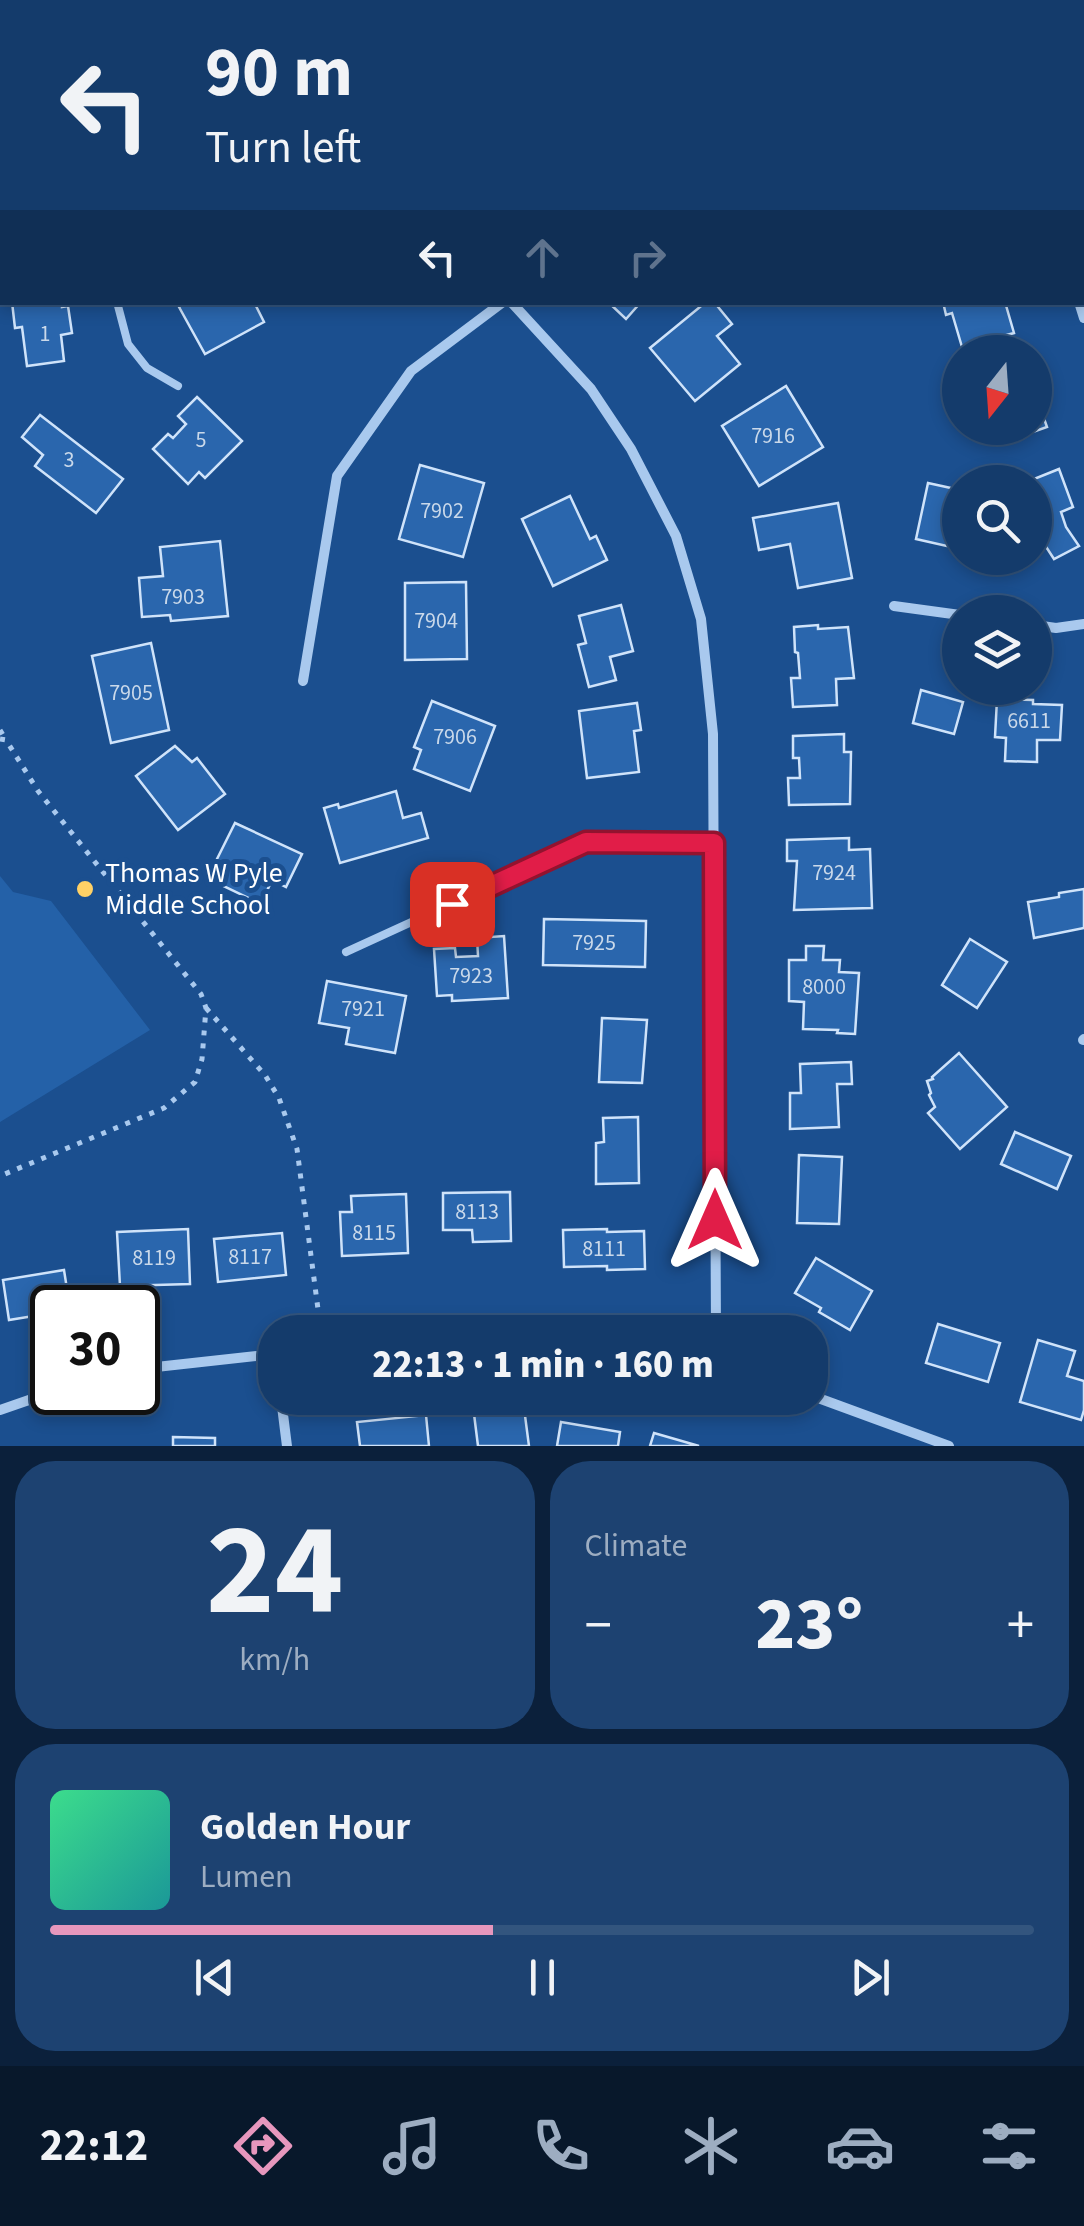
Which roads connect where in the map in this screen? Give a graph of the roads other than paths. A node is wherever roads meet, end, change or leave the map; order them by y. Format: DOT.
graph roads {
  1 [pos="119,305"];
  2 [pos="499,305"];
  3 [pos="514,305"];
  4 [pos="178,386"];
  5 [pos="894,606"];
  6 [pos="942,613"];
  7 [pos="1084,624"];
  8 [pos="1052,627"];
  9 [pos="303,681"];
  10 [pos="714,843"];
  11 [pos="346,952"];
  12 [pos="716,1315"];
  13 [pos="258,1356"];
  14 [pos="160,1367"];
  15 [pos="30,1400"];
  16 [pos="828,1401"];
  17 [pos="0,1410"];
  18 [pos="284,1415"];
  19 [pos="287,1446"];
  20 [pos="949,1446"];
  1 -- 4 [label="lane"];
  2 -- 9 [label="street"];
  3 -- 10 [label="street"];
  5 -- 6 [label="street"];
  7 -- 8 [label="street"];
  10 -- 11 [label="lane"];
  10 -- 12 [label="street"];
  13 -- 14 [label="street"];
  15 -- 17 [label="street"];
  16 -- 20 [label="street"];
  18 -- 19 [label="street"];
}
